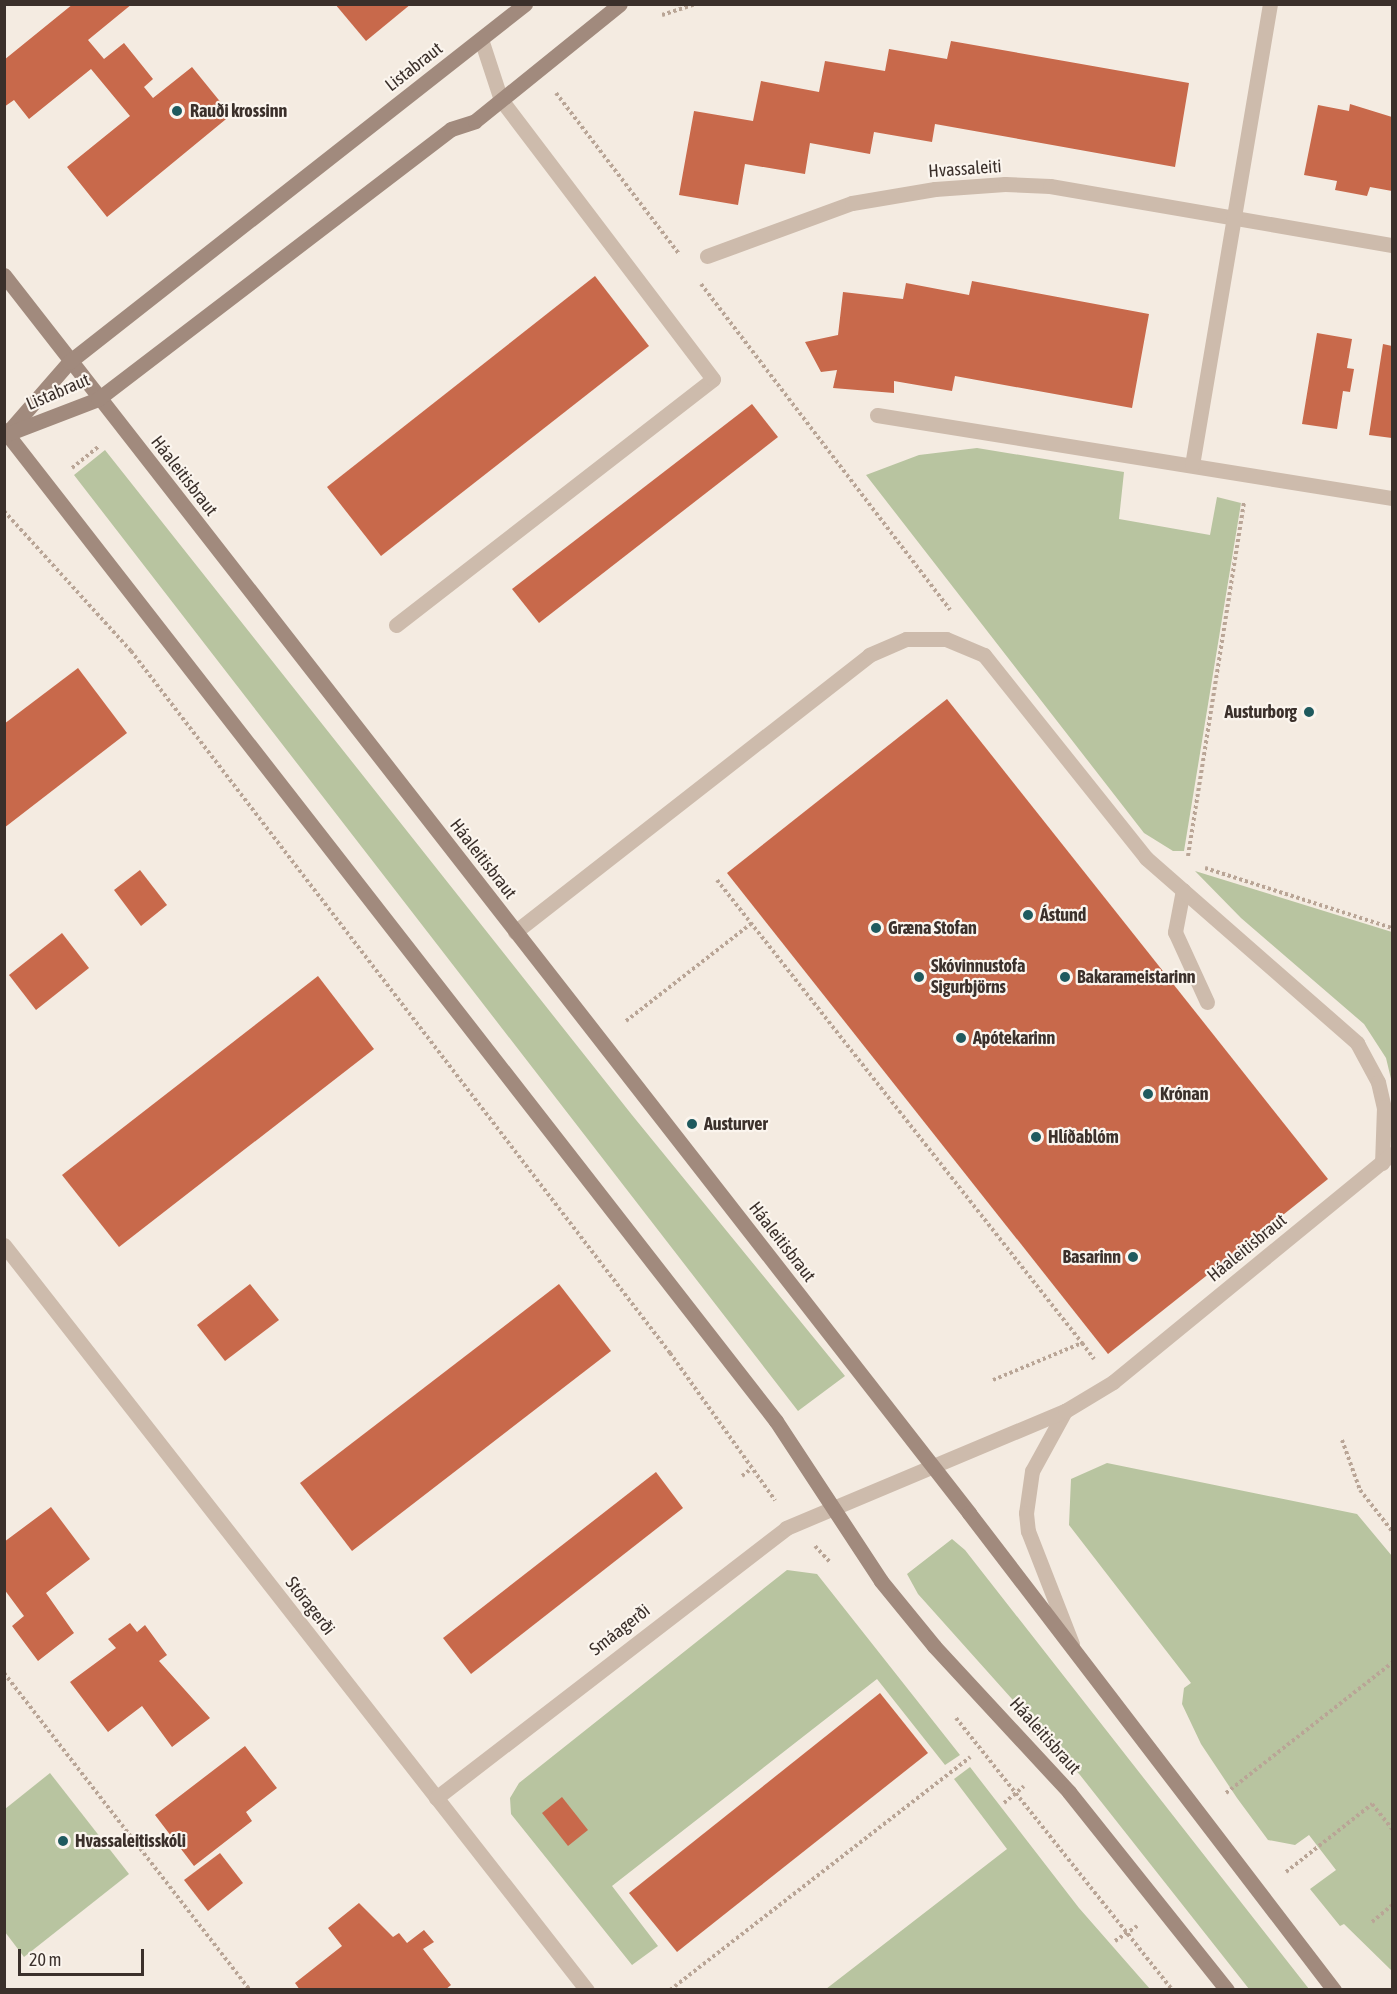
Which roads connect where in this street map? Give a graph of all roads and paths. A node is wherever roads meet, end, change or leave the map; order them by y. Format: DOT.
graph roads {
  1 [pos="525,4"];
  2 [pos="620,4"];
  3 [pos="695,4"];
  4 [pos="1270,4"];
  5 [pos="662,15"];
  6 [pos="481,39"];
  7 [pos="554,90"];
  8 [pos="501,100"];
  9 [pos="1233,219"];
  10 [pos="1392,245"];
  11 [pos="707,256"];
  12 [pos="683,260"];
  13 [pos="4,275"];
  14 [pos="697,279"];
  15 [pos="69,362"];
  16 [pos="98,399"];
  17 [pos="877,415"];
  18 [pos="5,433"];
  19 [pos="99,446"];
  20 [pos="1192,465"];
  21 [pos="72,468"];
  22 [pos="1248,474"];
  23 [pos="1392,498"];
  24 [pos="4,511"];
  25 [pos="396,625"];
  26 [pos="984,655"];
  27 [pos="1187,862"];
  28 [pos="717,880"];
  29 [pos="1183,890"];
  30 [pos="752,923"];
  31 [pos="1392,928"];
  32 [pos="515,932"];
  33 [pos="1207,1002"];
  34 [pos="626,1021"];
  35 [pos="1387,1159"];
  36 [pos="4,1245"];
  37 [pos="1082,1343"];
  38 [pos="1100,1366"];
  39 [pos="993,1380"];
  40 [pos="1065,1411"];
  41 [pos="1342,1440"];
  42 [pos="932,1466"];
  43 [pos="752,1469"];
  44 [pos="742,1476"];
  45 [pos="836,1508"];
  46 [pos="794,1524"];
  47 [pos="1392,1531"];
  48 [pos="839,1572"];
  49 [pos="1076,1652"];
  50 [pos="1392,1663"];
  51 [pos="4,1673"];
  52 [pos="949,1709"];
  53 [pos="970,1757"];
  54 [pos="1030,1781"];
  55 [pos="1015,1793"];
  56 [pos="1226,1793"];
  57 [pos="436,1798"];
  58 [pos="1004,1803"];
  59 [pos="1392,1829"];
  60 [pos="1286,1872"];
  61 [pos="1392,1905"];
  62 [pos="1372,1922"];
  63 [pos="1140,1923"];
  64 [pos="1127,1933"];
  65 [pos="1115,1941"];
  66 [pos="250,1989"];
  67 [pos="587,1989"];
  68 [pos="670,1989"];
  69 [pos="1172,1989"];
  70 [pos="1227,1989"];
  71 [pos="1334,1989"];
  1 -- 6 [label="main road, Listabraut"];
  2 -- 8 [label="main road, Listabraut"];
  3 -- 5 [label="path"];
  4 -- 9 [label="street"];
  6 -- 8 [label="street"];
  6 -- 15 [label="main road, Listabraut"];
  7 -- 12 [label="path"];
  8 -- 16 [label="main road, Listabraut"];
  8 -- 25 [label="street"];
  9 -- 10 [label="street, Hvassaleiti"];
  9 -- 11 [label="street, Hvassaleiti"];
  9 -- 20 [label="street"];
  13 -- 15 [label="main road, Háaleitisbraut"];
  14 -- 26 [label="path"];
  15 -- 16 [label="main road, Háaleitisbraut"];
  15 -- 18 [label="main road, Listabraut"];
  16 -- 18 [label="main road, Listabraut"];
  16 -- 32 [label="main road, Háaleitisbraut"];
  17 -- 20 [label="street"];
  18 -- 45 [label="main road, Háaleitisbraut"];
  19 -- 21 [label="path"];
  20 -- 22 [label="street"];
  22 -- 23 [label="street"];
  22 -- 27 [label="path"];
  24 -- 43 [label="path"];
  26 -- 29 [label="street"];
  26 -- 32 [label="street"];
  27 -- 29 [label="path"];
  27 -- 31 [label="path"];
  28 -- 30 [label="path"];
  29 -- 33 [label="street"];
  29 -- 35 [label="street"];
  30 -- 34 [label="path"];
  30 -- 37 [label="path"];
  32 -- 42 [label="main road, Háaleitisbraut"];
  35 -- 40 [label="street, Háaleitisbraut"];
  36 -- 57 [label="street, Stóragerði"];
  37 -- 38 [label="path"];
  37 -- 39 [label="path"];
  40 -- 42 [label="street, Háaleitisbraut"];
  40 -- 49 [label="street, Háaleitisbraut"];
  41 -- 47 [label="path"];
  42 -- 45 [label="street, Háaleitisbraut"];
  42 -- 49 [label="main road, Háaleitisbraut"];
  43 -- 44 [label="path"];
  43 -- 46 [label="path"];
  45 -- 46 [label="street, Smáagerði"];
  45 -- 70 [label="main road, Háaleitisbraut"];
  46 -- 48 [label="path"];
  46 -- 57 [label="street, Smáagerði"];
  49 -- 71 [label="main road, Háaleitisbraut"];
  50 -- 56 [label="path"];
  51 -- 66 [label="path"];
  52 -- 55 [label="path"];
  53 -- 68 [label="path"];
  54 -- 55 [label="path"];
  55 -- 58 [label="path"];
  55 -- 64 [label="path"];
  57 -- 67 [label="street, Stóragerði"];
  59 -- 60 [label="path"];
  61 -- 62 [label="path"];
  63 -- 64 [label="path"];
  64 -- 65 [label="path"];
  64 -- 69 [label="path"];
}
